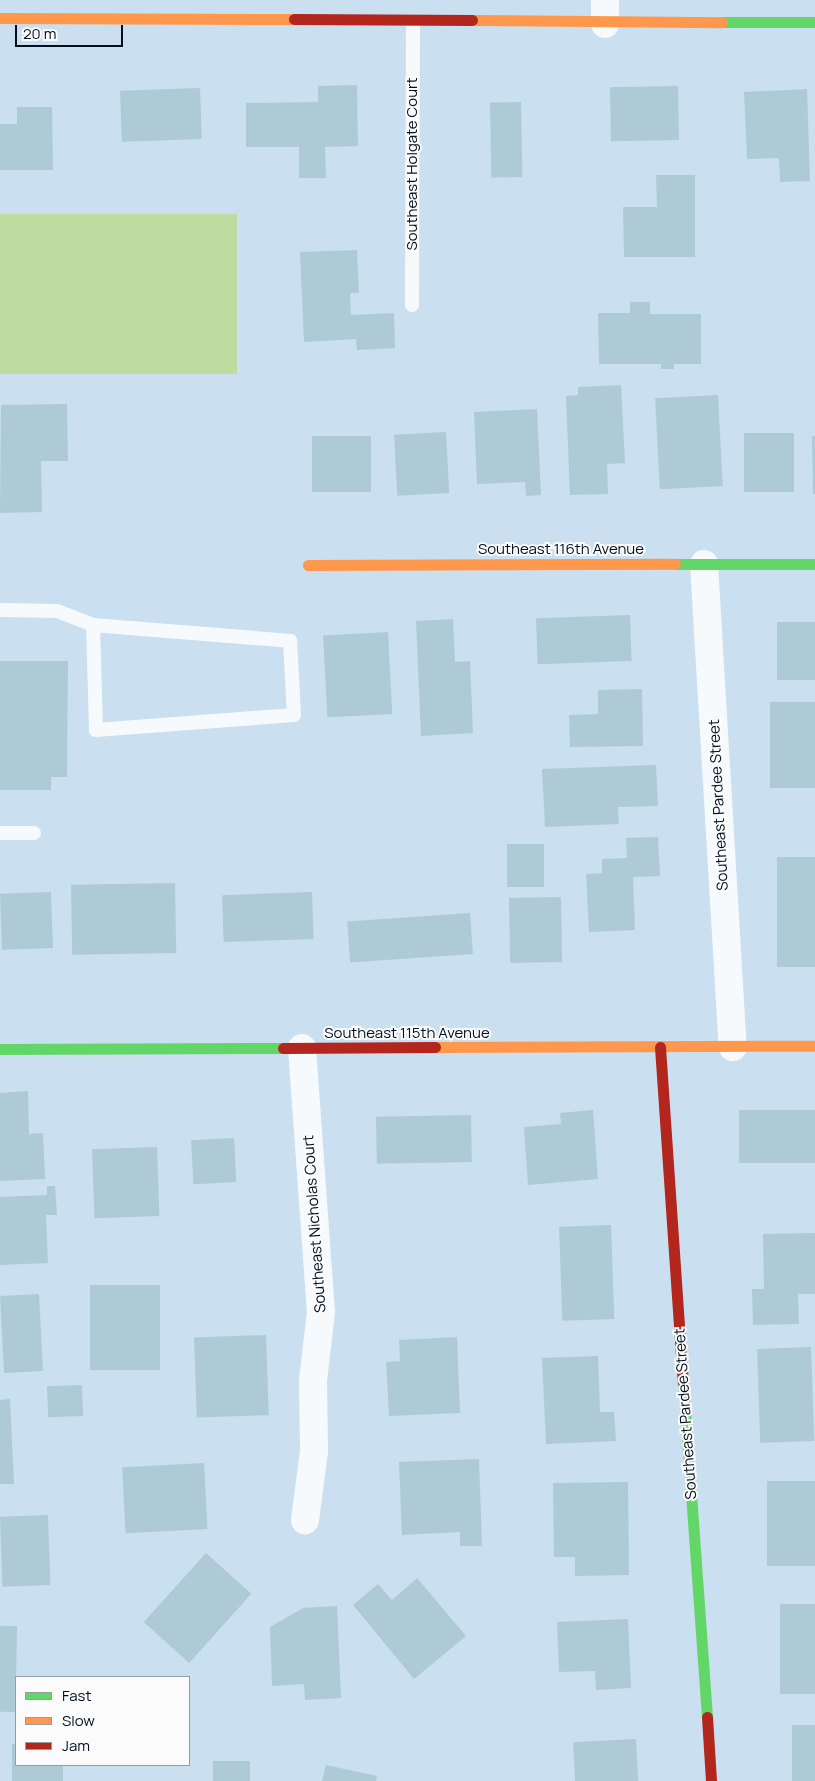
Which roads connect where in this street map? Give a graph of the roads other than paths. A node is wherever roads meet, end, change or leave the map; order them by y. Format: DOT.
graph roads {
  1 [pos="605,12"];
  2 [pos="0,18"];
  3 [pos="413,22"];
  4 [pos="815,22"];
  5 [pos="412,305"];
  6 [pos="704,564"];
  7 [pos="815,564"];
  8 [pos="308,565"];
  9 [pos="0,610"];
  10 [pos="93,625"];
  11 [pos="0,833"];
  12 [pos="34,833"];
  13 [pos="815,1046"];
  14 [pos="660,1047"];
  15 [pos="733,1047"];
  16 [pos="302,1048"];
  17 [pos="0,1050"];
  18 [pos="305,1520"];
  19 [pos="711,1781"];
  1 -- 3 [label="street"];
  1 -- 4 [label="street"];
  2 -- 3 [label="street"];
  3 -- 5 [label="lane, Southeast Holgate Court"];
  6 -- 7 [label="street, Southeast 116th Avenue"];
  6 -- 8 [label="street, Southeast 116th Avenue"];
  6 -- 15 [label="street, Southeast Pardee Street"];
  9 -- 10 [label="lane"];
  10 -- 10 [label="lane"];
  11 -- 12 [label="lane"];
  13 -- 15 [label="street, Southeast 115th Avenue"];
  14 -- 15 [label="street, Southeast 115th Avenue"];
  14 -- 16 [label="street, Southeast 115th Avenue"];
  14 -- 19 [label="street, Southeast Pardee Street"];
  16 -- 17 [label="street, Southeast 115th Avenue"];
  16 -- 18 [label="street, Southeast Nicholas Court"];
}
